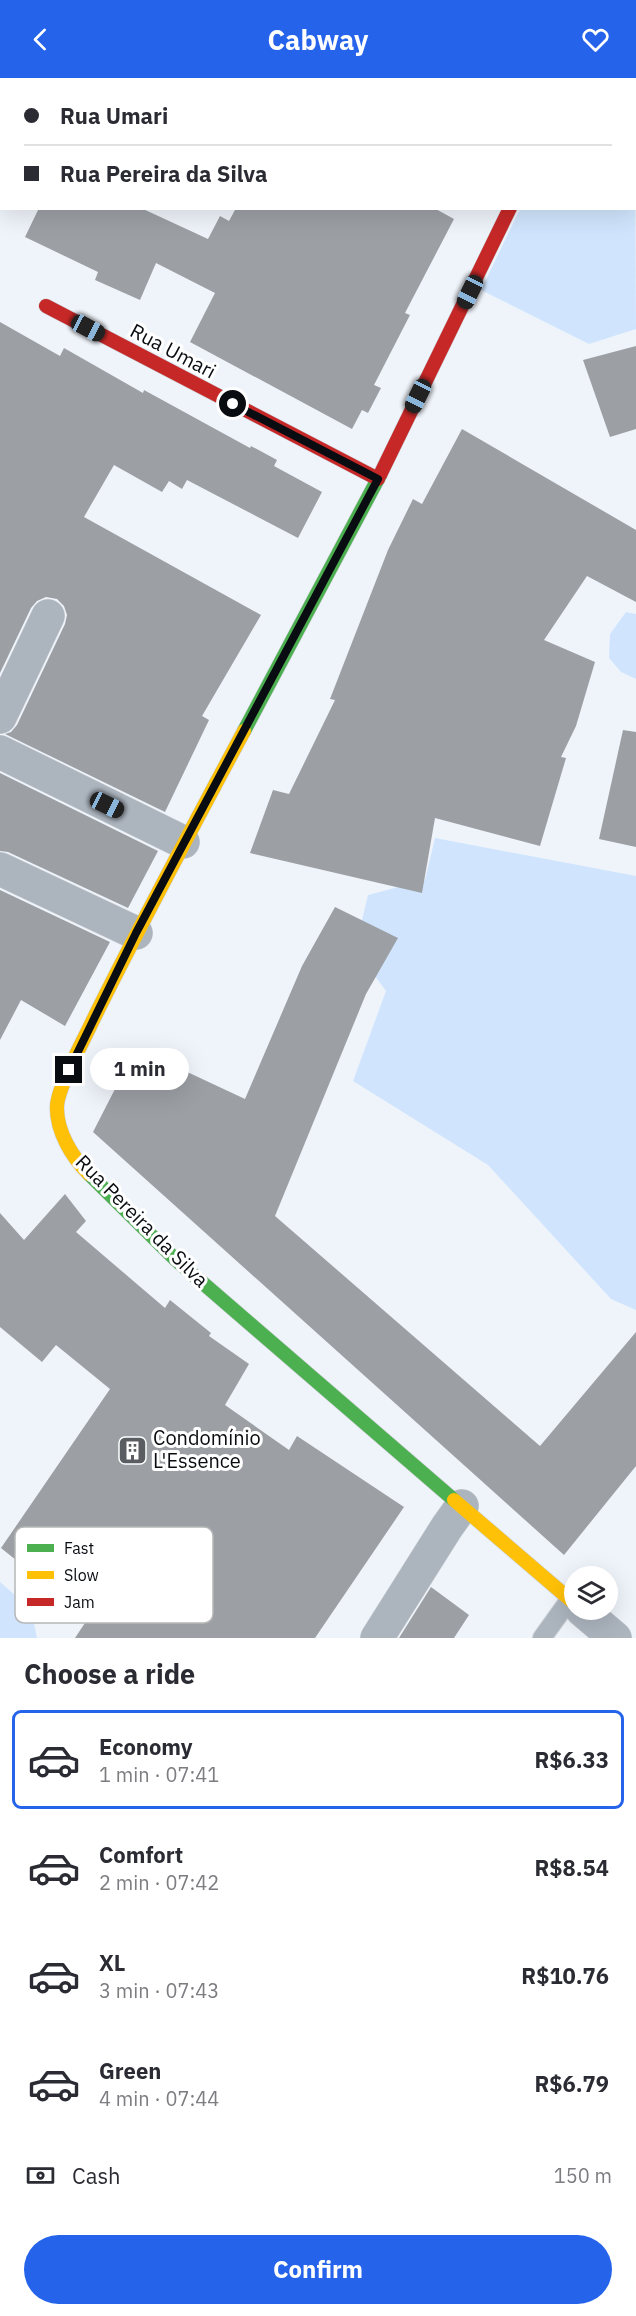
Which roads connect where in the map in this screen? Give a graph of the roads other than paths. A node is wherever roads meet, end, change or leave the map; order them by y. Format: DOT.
graph roads {
  1 [pos="509,210"];
  2 [pos="46,306"];
  3 [pos="378,479"];
  4 [pos="48,616"];
  5 [pos="0,717"];
  6 [pos="0,752"];
  7 [pos="183,842"];
  8 [pos="0,869"];
  9 [pos="136,933"];
  10 [pos="462,1506"];
  11 [pos="564,1594"];
  12 [pos="564,1615"];
  13 [pos="594,1620"];
  14 [pos="377,1638"];
  15 [pos="542,1638"];
  16 [pos="615,1638"];
  1 -- 3 [label="street, Rua Pereira da Silva"];
  2 -- 3 [label="street, Rua Umari"];
  3 -- 7 [label="street, Rua Pereira da Silva"];
  4 -- 5 [label="street"];
  6 -- 7 [label="street"];
  7 -- 9 [label="street, Rua Pereira da Silva"];
  8 -- 9 [label="street"];
  9 -- 10 [label="street, Rua Pereira da Silva"];
  10 -- 11 [label="street, Rua Pereira da Silva"];
  10 -- 14 [label="street"];
  12 -- 15 [label="lane"];
  13 -- 16 [label="street, Rua Pereira da Silva"];
}
